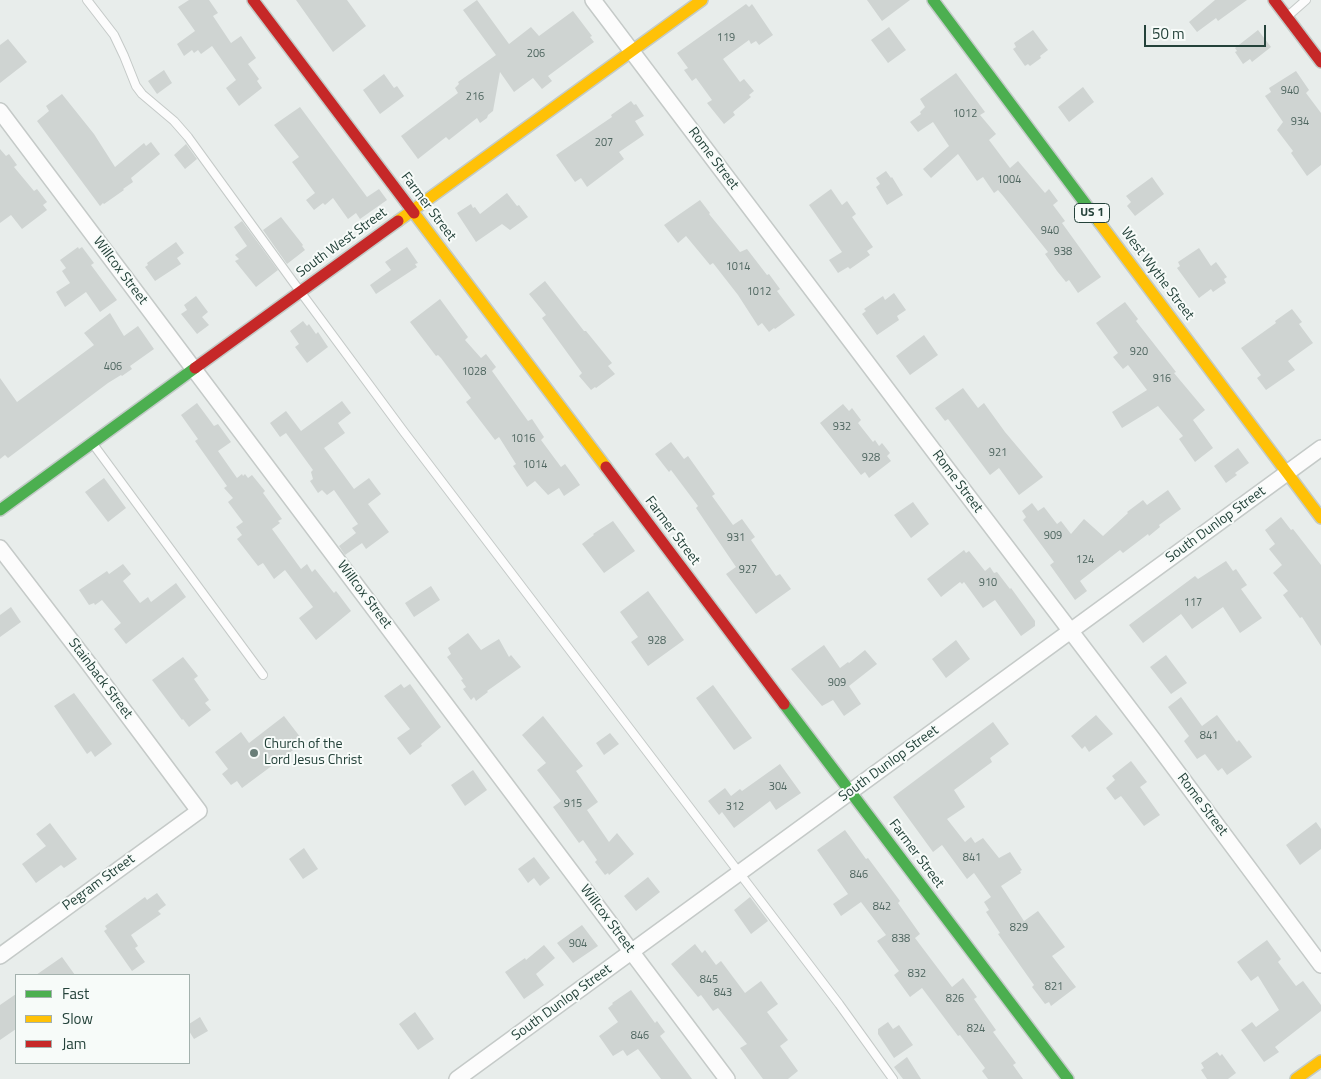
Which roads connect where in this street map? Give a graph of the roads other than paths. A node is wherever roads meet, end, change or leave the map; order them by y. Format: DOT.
graph roads {
  1 [pos="87,0"];
  2 [pos="253,0"];
  3 [pos="593,0"];
  4 [pos="702,0"];
  5 [pos="933,0"];
  6 [pos="1274,0"];
  7 [pos="1306,0"];
  8 [pos="1287,17"];
  9 [pos="632,51"];
  10 [pos="1321,62"];
  11 [pos="0,111"];
  12 [pos="412,211"];
  13 [pos="300,292"];
  14 [pos="194,370"];
  15 [pos="92,443"];
  16 [pos="1321,448"];
  17 [pos="1287,473"];
  18 [pos="0,510"];
  19 [pos="1321,518"];
  20 [pos="0,548"];
  21 [pos="1070,630"];
  22 [pos="263,675"];
  23 [pos="851,792"];
  24 [pos="199,811"];
  25 [pos="739,873"];
  26 [pos="632,952"];
  27 [pos="0,956"];
  28 [pos="1321,964"];
  29 [pos="1321,1060"];
  30 [pos="457,1079"];
  31 [pos="727,1079"];
  32 [pos="893,1079"];
  33 [pos="1068,1079"];
  34 [pos="1296,1079"];
  1 -- 13 [label="lane"];
  2 -- 12 [label="street, Farmer Street"];
  3 -- 9 [label="street, Rome Street"];
  4 -- 9 [label="street, South West Street"];
  5 -- 17 [label="street, West Wythe Street / US 1"];
  6 -- 8 [label="street"];
  7 -- 8 [label="lane"];
  8 -- 10 [label="street"];
  9 -- 12 [label="street, South West Street"];
  9 -- 21 [label="street, Rome Street"];
  11 -- 14 [label="street, Willcox Street"];
  12 -- 13 [label="street, South West Street"];
  12 -- 23 [label="street, Farmer Street"];
  13 -- 14 [label="street, South West Street"];
  13 -- 25 [label="lane"];
  14 -- 15 [label="street, South West Street"];
  14 -- 26 [label="street, Willcox Street"];
  15 -- 18 [label="street, South West Street"];
  15 -- 22 [label="lane"];
  16 -- 17 [label="street, South Dunlop Street"];
  17 -- 19 [label="street, West Wythe Street / US 1"];
  17 -- 21 [label="street, South Dunlop Street"];
  20 -- 24 [label="street, Stainback Street"];
  21 -- 23 [label="street, South Dunlop Street"];
  21 -- 28 [label="street, Rome Street"];
  23 -- 25 [label="street, South Dunlop Street"];
  23 -- 33 [label="street, Farmer Street"];
  24 -- 27 [label="street, Pegram Street"];
  25 -- 26 [label="street, South Dunlop Street"];
  25 -- 32 [label="lane"];
  26 -- 30 [label="street, South Dunlop Street"];
  26 -- 31 [label="street, Willcox Street"];
  29 -- 34 [label="street"];
}
